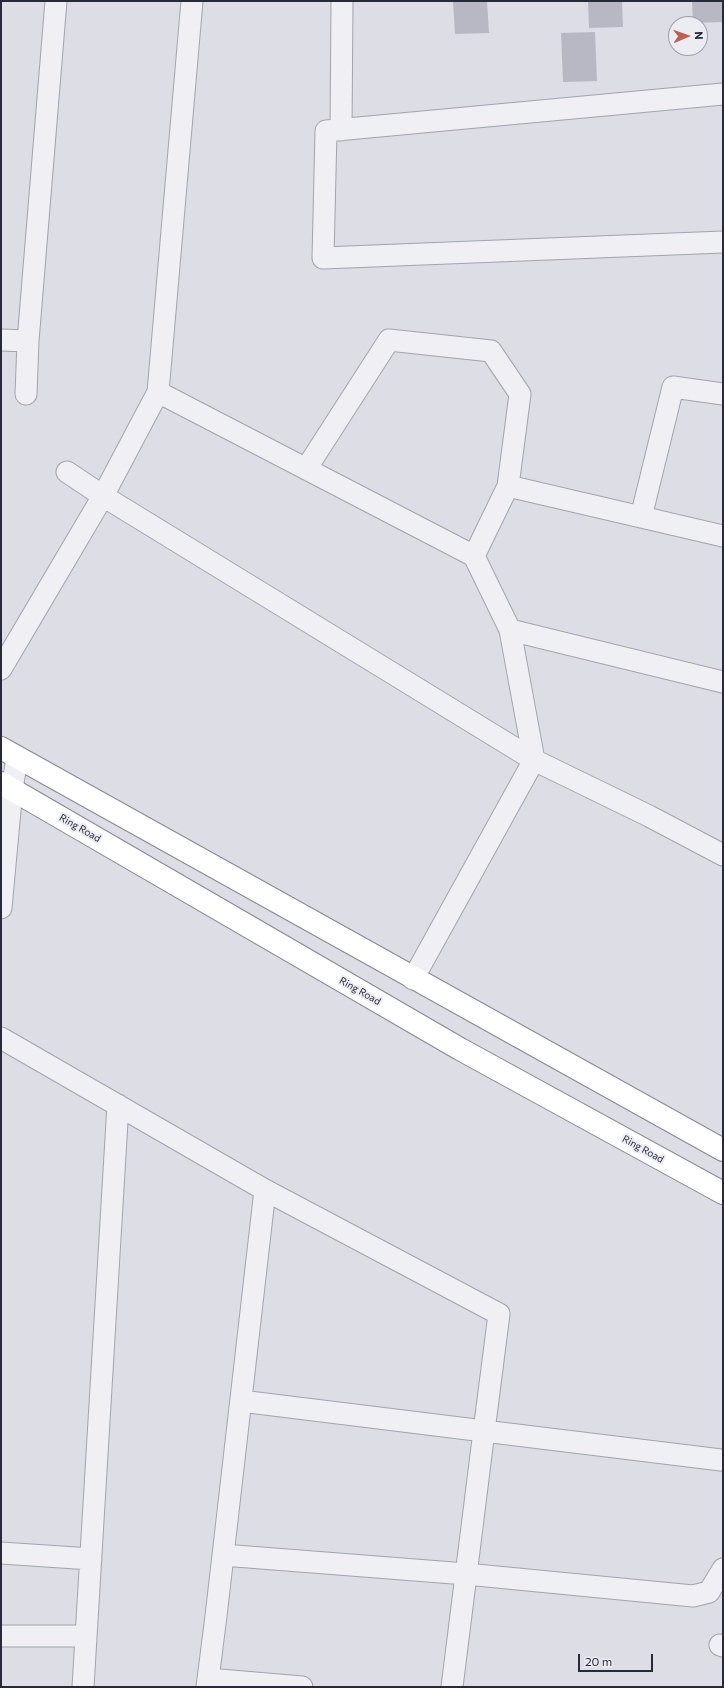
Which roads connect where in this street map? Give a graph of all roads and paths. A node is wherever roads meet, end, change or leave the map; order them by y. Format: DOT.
graph roads {
  1 [pos="56,1"];
  2 [pos="192,1"];
  3 [pos="342,1"];
  4 [pos="723,94"];
  5 [pos="341,130"];
  6 [pos="723,242"];
  7 [pos="1,340"];
  8 [pos="28,341"];
  9 [pos="158,392"];
  10 [pos="26,394"];
  11 [pos="723,394"];
  12 [pos="306,469"];
  13 [pos="67,472"];
  14 [pos="508,486"];
  15 [pos="103,496"];
  16 [pos="641,517"];
  17 [pos="723,536"];
  18 [pos="474,556"];
  19 [pos="510,630"];
  20 [pos="1,669"];
  21 [pos="723,682"];
  22 [pos="9,753"];
  23 [pos="534,760"];
  24 [pos="7,786"];
  25 [pos="723,856"];
  26 [pos="1,908"];
  27 [pos="413,979"];
  28 [pos="1,1038"];
  29 [pos="118,1105"];
  30 [pos="723,1150"];
  31 [pos="265,1190"];
  32 [pos="723,1193"];
  33 [pos="241,1401"];
  34 [pos="484,1431"];
  35 [pos="720,1460"];
  36 [pos="1,1553"];
  37 [pos="223,1555"];
  38 [pos="91,1559"];
  39 [pos="723,1569"];
  40 [pos="466,1574"];
  41 [pos="1,1636"];
  42 [pos="86,1636"];
  43 [pos="207,1683"];
  44 [pos="83,1687"];
  45 [pos="302,1687"];
  46 [pos="452,1687"];
  1 -- 8 [label="street"];
  2 -- 9 [label="street"];
  3 -- 5 [label="street"];
  4 -- 5 [label="street"];
  5 -- 6 [label="street"];
  7 -- 8 [label="street"];
  8 -- 10 [label="street"];
  9 -- 12 [label="street"];
  9 -- 15 [label="street"];
  11 -- 16 [label="street"];
  12 -- 14 [label="street"];
  12 -- 18 [label="street"];
  13 -- 15 [label="street"];
  14 -- 16 [label="street"];
  14 -- 18 [label="street"];
  15 -- 20 [label="street"];
  15 -- 23 [label="street"];
  16 -- 17 [label="street"];
  18 -- 19 [label="street"];
  19 -- 21 [label="street"];
  19 -- 23 [label="street"];
  22 -- 24 [label="street"];
  22 -- 27 [label="highway"];
  23 -- 25 [label="street"];
  23 -- 27 [label="street"];
  24 -- 26 [label="street"];
  24 -- 32 [label="highway, Ring Road"];
  27 -- 30 [label="highway"];
  28 -- 29 [label="street"];
  29 -- 31 [label="street"];
  29 -- 38 [label="street"];
  31 -- 33 [label="street"];
  31 -- 34 [label="street"];
  33 -- 34 [label="street"];
  33 -- 37 [label="street"];
  34 -- 35 [label="street"];
  34 -- 40 [label="street"];
  36 -- 38 [label="street"];
  37 -- 40 [label="street"];
  37 -- 43 [label="street"];
  38 -- 42 [label="street"];
  39 -- 40 [label="street"];
  40 -- 46 [label="street"];
  41 -- 42 [label="street"];
  42 -- 44 [label="street"];
  43 -- 45 [label="street"];
}
